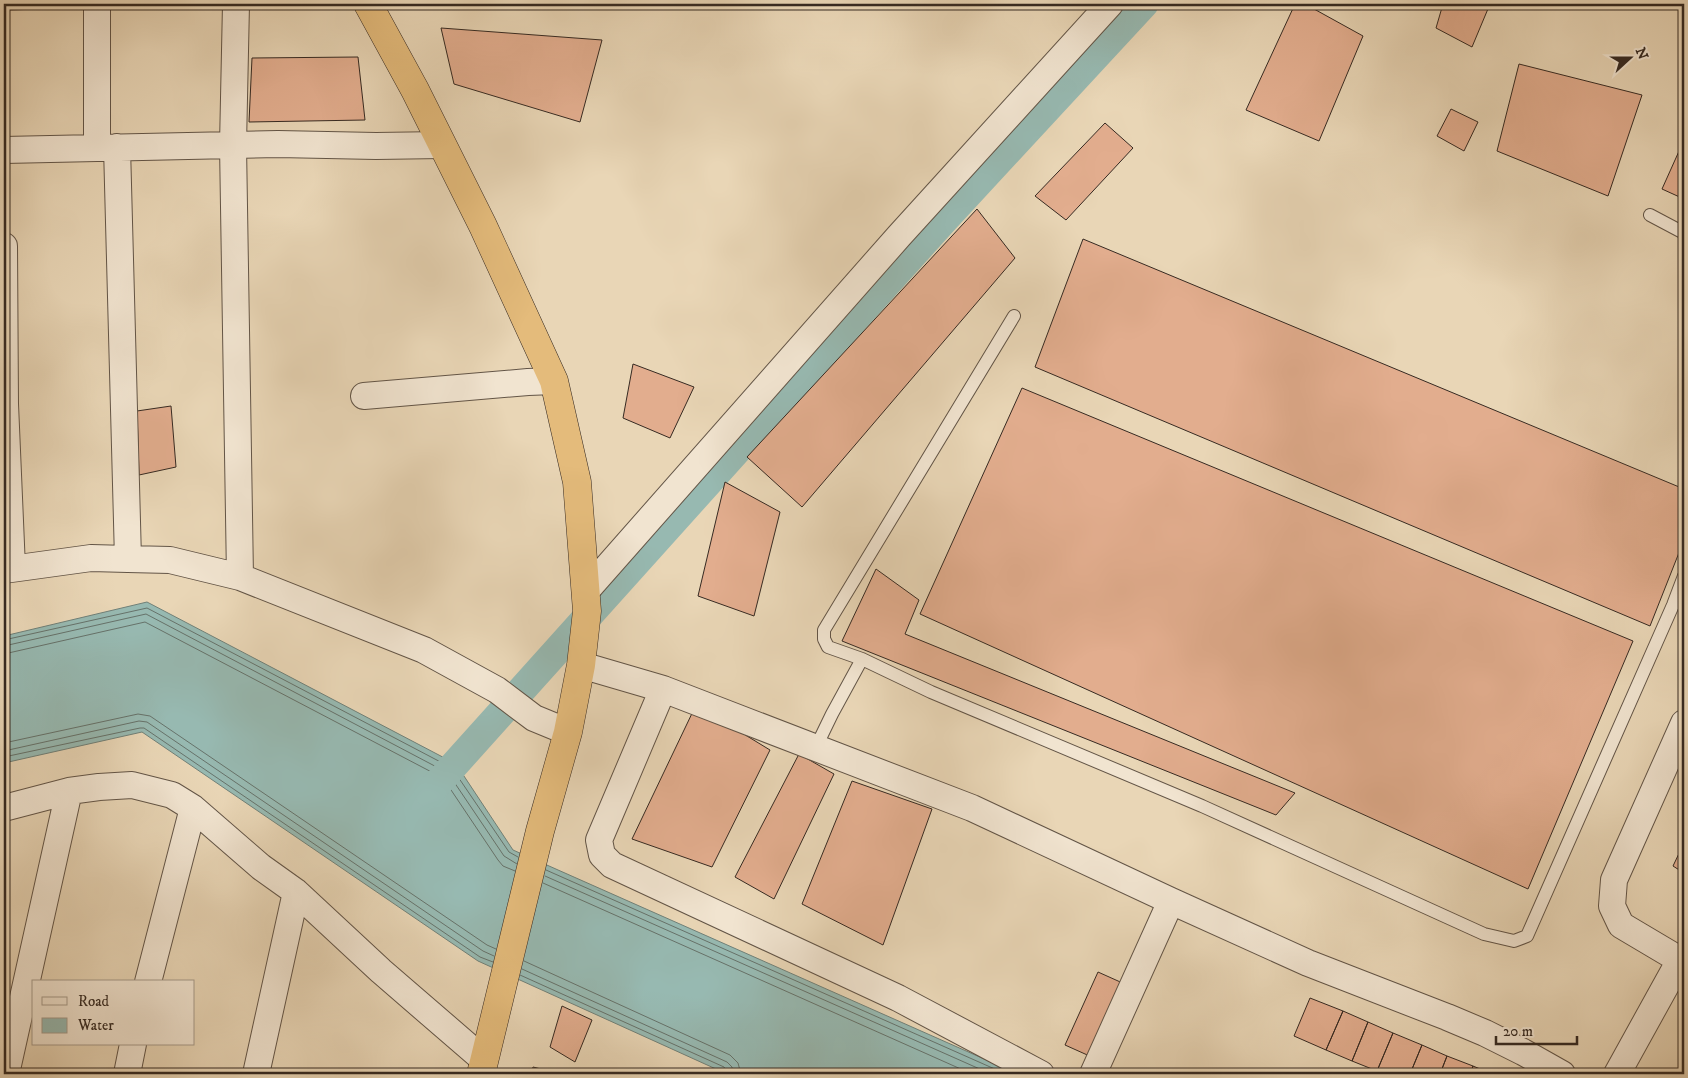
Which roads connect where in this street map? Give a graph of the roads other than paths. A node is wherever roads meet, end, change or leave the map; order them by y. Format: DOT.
graph roads {
  1 [pos="98,4"];
  2 [pos="236,4"];
  3 [pos="368,4"];
  4 [pos="1110,4"];
  5 [pos="233,145"];
  6 [pos="442,145"];
  7 [pos="107,148"];
  8 [pos="4,150"];
  9 [pos="1650,215"];
  10 [pos="1684,233"];
  11 [pos="4,246"];
  12 [pos="1014,316"];
  13 [pos="554,381"];
  14 [pos="364,396"];
  15 [pos="128,559"];
  16 [pos="8,569"];
  17 [pos="1684,576"];
  18 [pos="240,577"];
  19 [pos="586,591"];
  20 [pos="862,659"];
  21 [pos="581,662"];
  22 [pos="663,689"];
  23 [pos="1684,723"];
  24 [pos="568,732"];
  25 [pos="816,747"];
  26 [pos="69,791"];
  27 [pos="4,808"];
  28 [pos="194,808"];
  29 [pos="296,892"];
  30 [pos="1171,901"];
  31 [pos="1682,960"];
  32 [pos="149,980"];
  33 [pos="133,1046"];
  34 [pos="482,1067"];
  35 [pos="6,1074"];
  36 [pos="127,1074"];
  37 [pos="256,1074"];
  38 [pos="1041,1074"];
  39 [pos="1094,1074"];
  40 [pos="1562,1074"];
  41 [pos="1617,1074"];
  1 -- 7 [label="street"];
  2 -- 5 [label="street"];
  3 -- 6 [label="highway"];
  4 -- 19 [label="street"];
  5 -- 6 [label="street"];
  5 -- 7 [label="street"];
  5 -- 18 [label="street"];
  6 -- 13 [label="highway"];
  7 -- 8 [label="street"];
  7 -- 15 [label="street"];
  9 -- 10 [label="lane"];
  11 -- 16 [label="street"];
  12 -- 20 [label="lane"];
  13 -- 14 [label="street"];
  13 -- 19 [label="highway"];
  15 -- 16 [label="street"];
  15 -- 18 [label="street"];
  17 -- 20 [label="lane"];
  18 -- 24 [label="street"];
  19 -- 21 [label="highway"];
  20 -- 25 [label="lane"];
  21 -- 22 [label="street"];
  21 -- 24 [label="highway"];
  22 -- 25 [label="street"];
  22 -- 38 [label="street"];
  23 -- 31 [label="street"];
  24 -- 34 [label="highway"];
  25 -- 30 [label="street"];
  26 -- 27 [label="street"];
  26 -- 28 [label="street"];
  26 -- 35 [label="street"];
  28 -- 29 [label="street"];
  28 -- 32 [label="street"];
  29 -- 34 [label="street"];
  29 -- 37 [label="street"];
  30 -- 39 [label="street"];
  30 -- 40 [label="street"];
  31 -- 41 [label="street"];
  33 -- 36 [label="street"];
}
